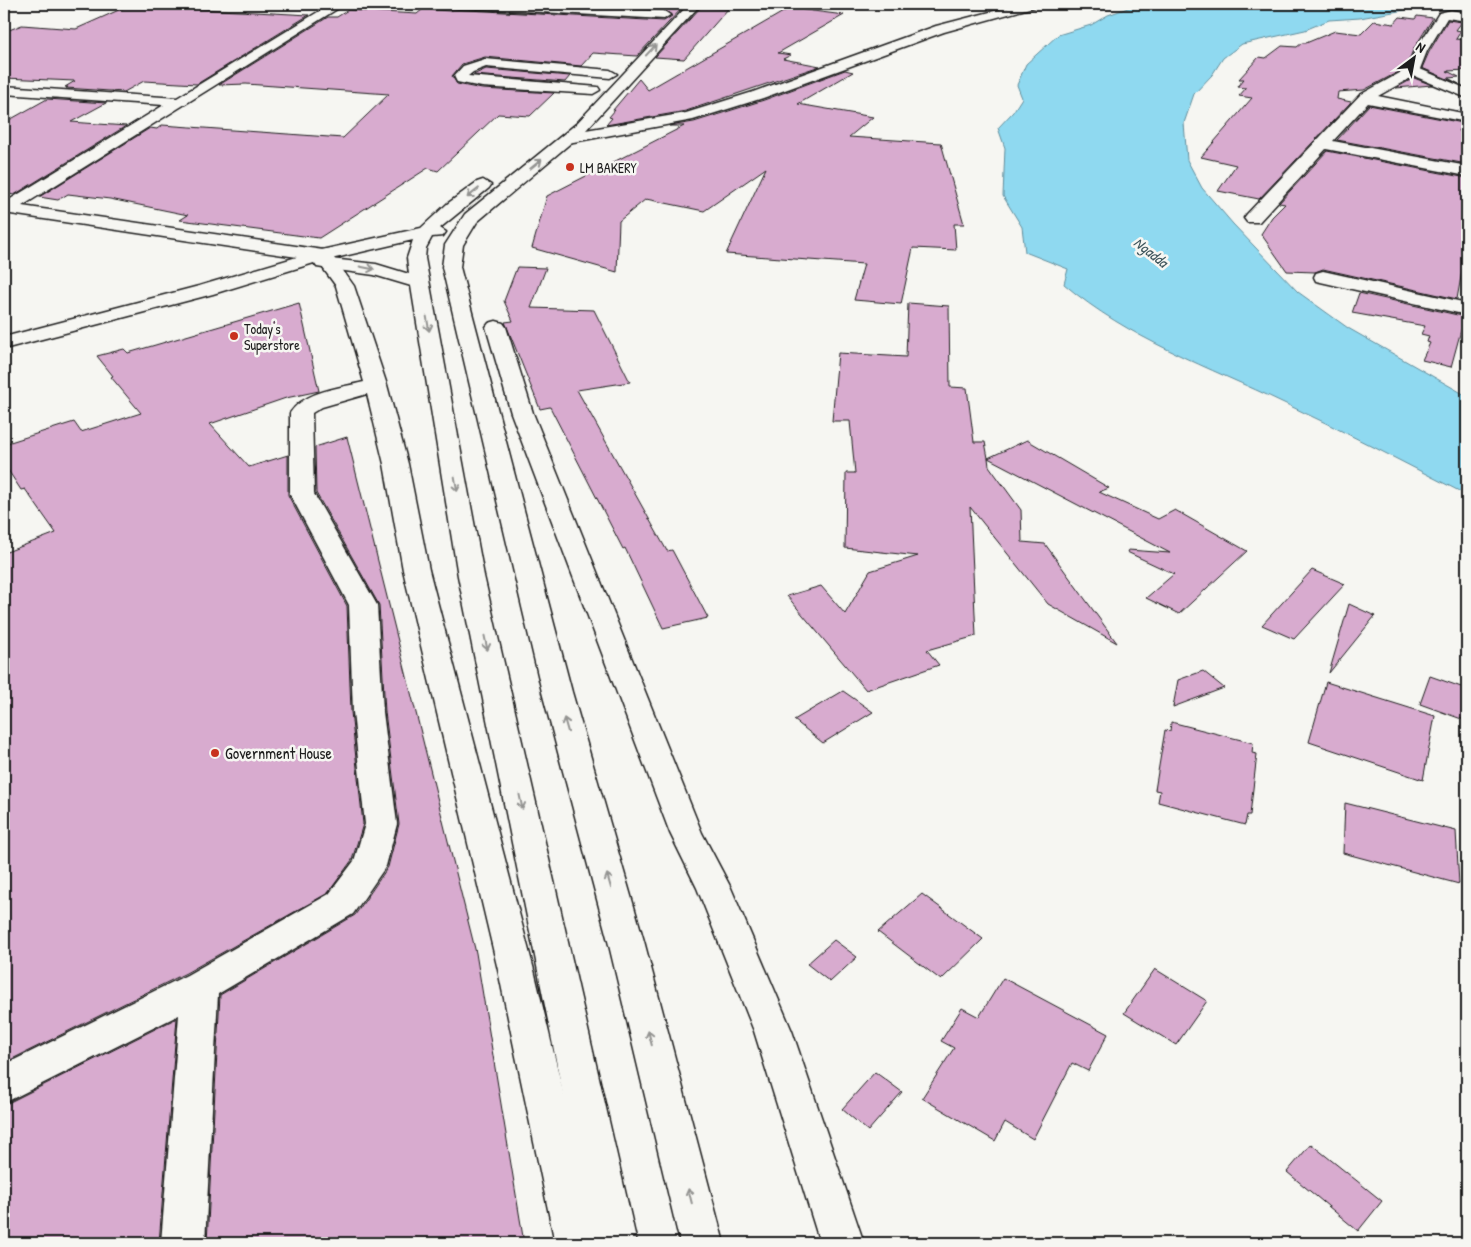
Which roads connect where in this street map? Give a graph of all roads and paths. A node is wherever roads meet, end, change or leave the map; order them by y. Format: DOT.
graph roads {
  1 [pos="339,4"];
  2 [pos="450,4"];
  3 [pos="674,4"];
  4 [pos="696,4"];
  5 [pos="1033,4"];
  6 [pos="664,16"];
  7 [pos="1467,17"];
  8 [pos="1413,71"];
  9 [pos="610,74"];
  10 [pos="4,90"];
  11 [pos="593,90"];
  12 [pos="1467,94"];
  13 [pos="1365,98"];
  14 [pos="179,102"];
  15 [pos="581,103"];
  16 [pos="1467,118"];
  17 [pos="568,138"];
  18 [pos="1321,143"];
  19 [pos="1467,171"];
  20 [pos="496,176"];
  21 [pos="5,208"];
  22 [pos="1253,218"];
  23 [pos="425,232"];
  24 [pos="459,232"];
  25 [pos="318,260"];
  26 [pos="1323,277"];
  27 [pos="421,283"];
  28 [pos="1467,309"];
  29 [pos="496,327"];
  30 [pos="4,343"];
  31 [pos="376,385"];
  32 [pos="200,986"];
  33 [pos="4,1086"];
  34 [pos="183,1243"];
  35 [pos="577,1243"];
  36 [pos="615,1243"];
  37 [pos="702,1243"];
  38 [pos="842,1243"];
  1 -- 14 [label="street"];
  2 -- 6 [label="street"];
  3 -- 6 [label="street"];
  17 -- 4 [label="street, one-way"];
  5 -- 17 [label="street"];
  6 -- 9 [label="street"];
  7 -- 8 [label="street"];
  8 -- 12 [label="street"];
  8 -- 13 [label="street"];
  9 -- 11 [label="street"];
  9 -- 11 [label="street"];
  10 -- 14 [label="street"];
  11 -- 15 [label="street"];
  13 -- 16 [label="street"];
  13 -- 18 [label="street"];
  14 -- 21 [label="street"];
  24 -- 17 [label="street, one-way"];
  18 -- 19 [label="street"];
  18 -- 22 [label="street"];
  20 -- 23 [label="street, one-way"];
  21 -- 25 [label="street"];
  23 -- 24 [label="street"];
  23 -- 25 [label="street"];
  23 -- 27 [label="street"];
  37 -- 24 [label="street, one-way"];
  25 -- 27 [label="street, one-way"];
  25 -- 30 [label="street"];
  25 -- 31 [label="street"];
  26 -- 28 [label="street"];
  27 -- 36 [label="street, one-way"];
  29 -- 38 [label="street"];
  31 -- 32 [label="street"];
  31 -- 35 [label="street"];
  32 -- 33 [label="street"];
  32 -- 34 [label="street"];
}
